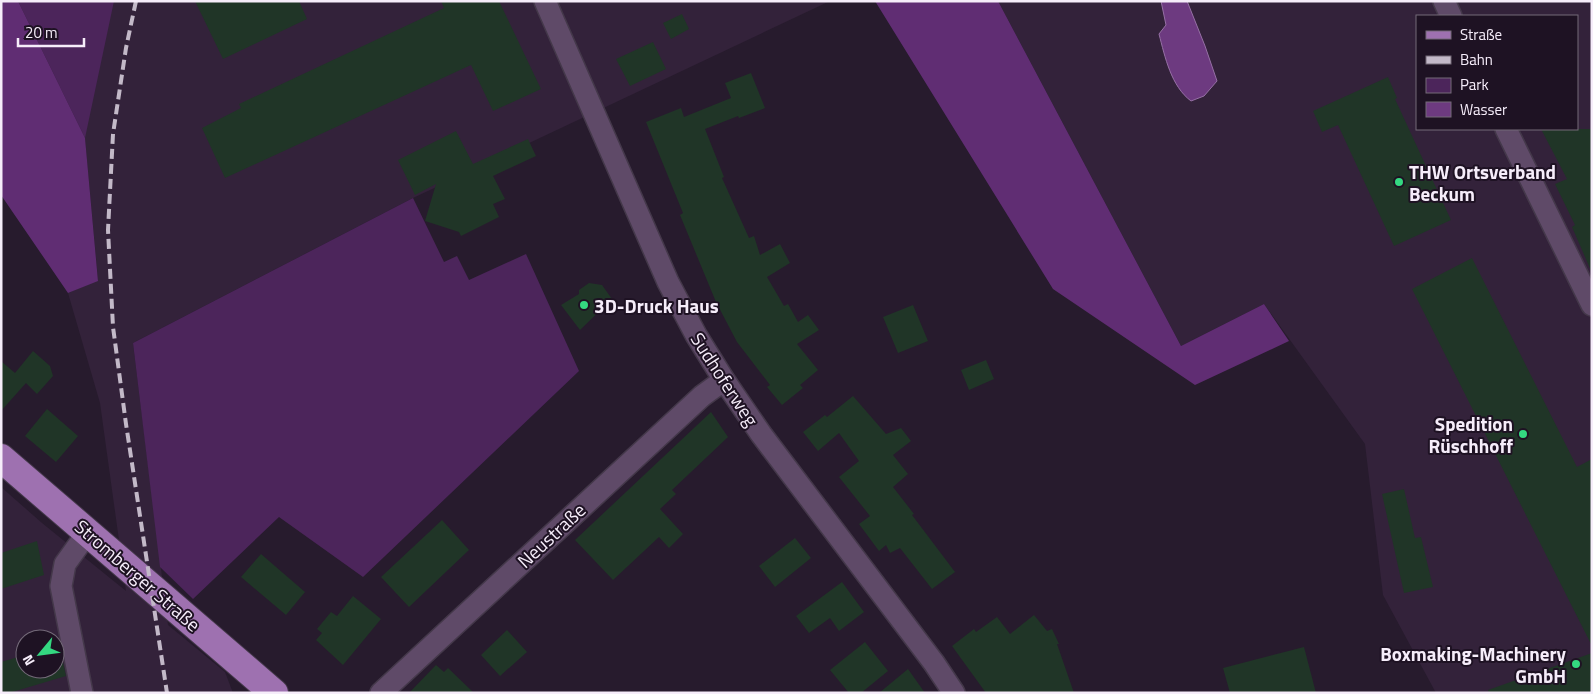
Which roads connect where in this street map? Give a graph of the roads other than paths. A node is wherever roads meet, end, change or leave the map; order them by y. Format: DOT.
graph roads {
  1 [pos="545,1"];
  2 [pos="1444,1"];
  3 [pos="1451,15"];
  4 [pos="1506,130"];
  5 [pos="1592,305"];
  6 [pos="724,380"];
  7 [pos="1,458"];
  8 [pos="88,532"];
  9 [pos="82,693"];
  10 [pos="274,693"];
  11 [pos="381,693"];
  12 [pos="954,693"];
  1 -- 6 [label="street, Sudhoferweg"];
  2 -- 3 [label="street"];
  4 -- 5 [label="street"];
  6 -- 11 [label="street, Neustraße"];
  6 -- 12 [label="street, Sudhoferweg"];
  7 -- 8 [label="main road, Stromberger Straße"];
  8 -- 9 [label="street"];
  8 -- 10 [label="main road, Stromberger Straße"];
}
